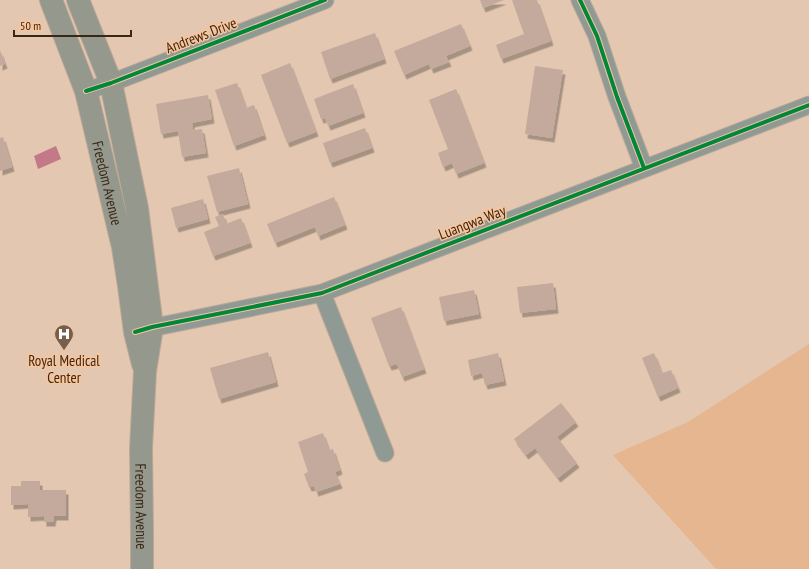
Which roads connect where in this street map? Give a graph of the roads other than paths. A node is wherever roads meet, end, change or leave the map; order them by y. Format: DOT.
graph roads {
  1 [pos="51,0"];
  2 [pos="78,0"];
  3 [pos="325,0"];
  4 [pos="580,0"];
  5 [pos="111,83"];
  6 [pos="86,91"];
  7 [pos="809,105"];
  8 [pos="644,168"];
  9 [pos="322,292"];
  10 [pos="143,330"];
  11 [pos="385,453"];
  12 [pos="142,569"];
  1 -- 6 [label="main road, Freedom Avenue"];
  2 -- 5 [label="main road, Freedom Avenue"];
  3 -- 5 [label="street, Andrews Drive"];
  4 -- 8 [label="street"];
  5 -- 6 [label="street, Andrews Drive"];
  5 -- 10 [label="main road, Freedom Avenue"];
  6 -- 10 [label="main road, Freedom Avenue"];
  7 -- 8 [label="street, Luangwa Way"];
  8 -- 9 [label="street, Luangwa Way"];
  9 -- 10 [label="street, Luangwa Way"];
  9 -- 11 [label="street"];
  10 -- 12 [label="main road, Freedom Avenue"];
}
